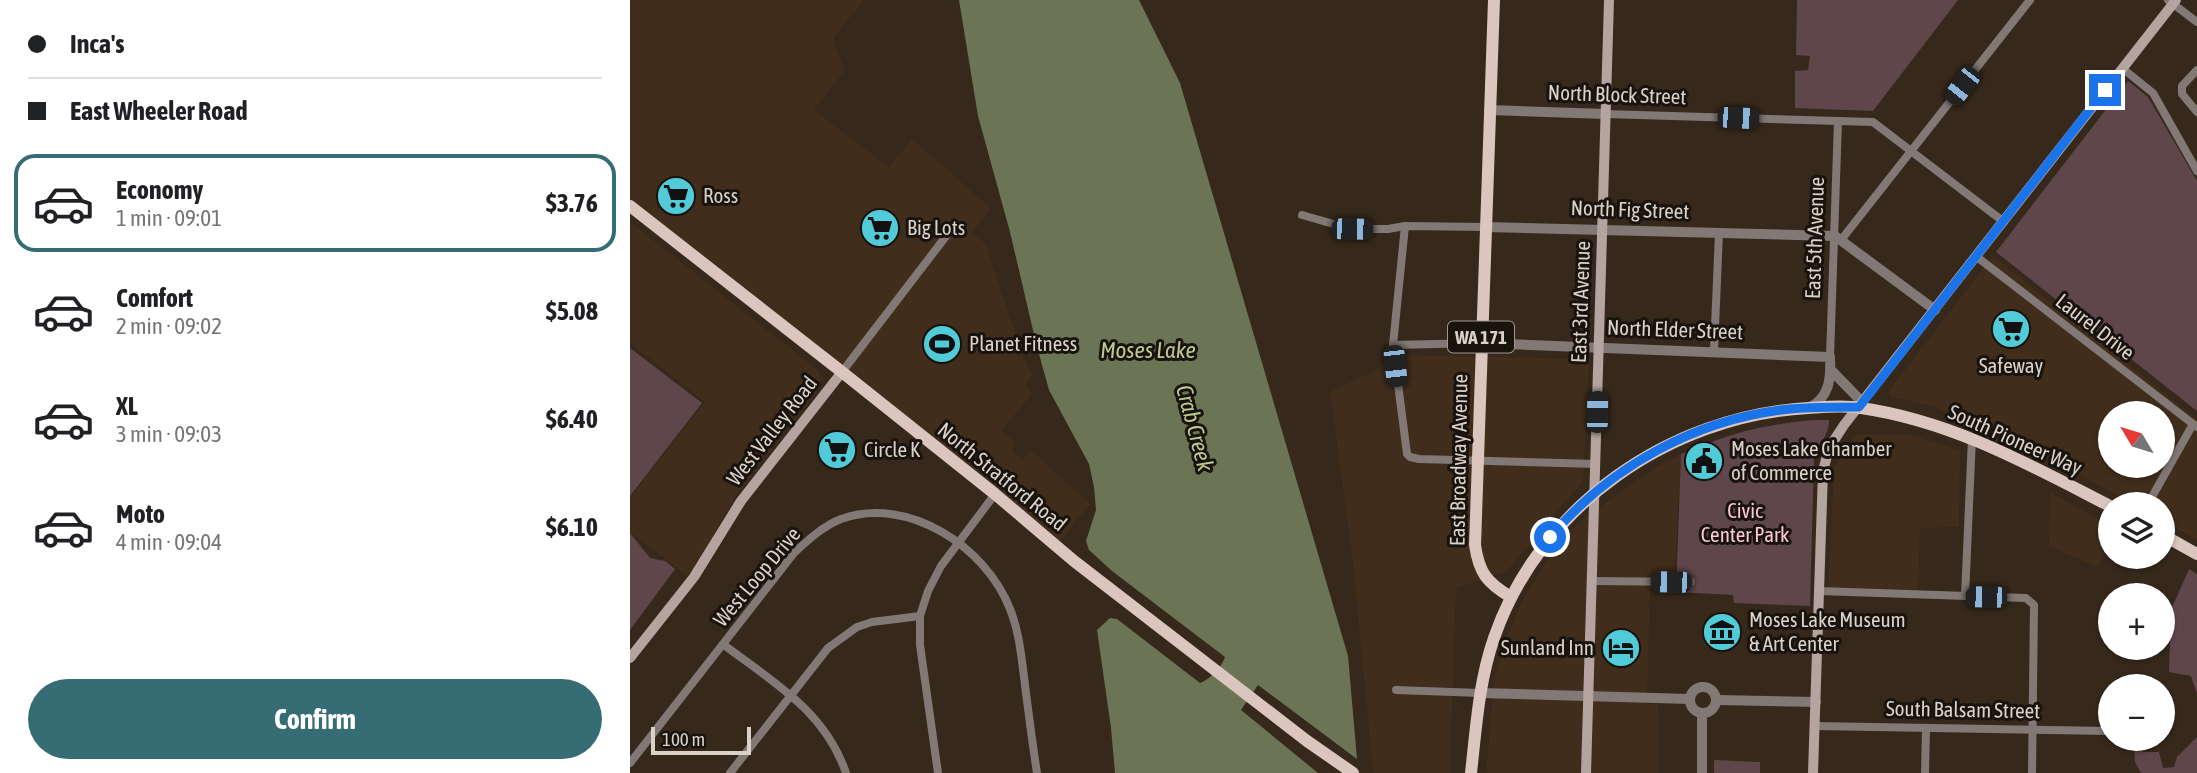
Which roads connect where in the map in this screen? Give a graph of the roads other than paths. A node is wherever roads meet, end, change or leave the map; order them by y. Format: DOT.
graph roads {
  1 [pos="1494,0"];
  2 [pos="1609,0"];
  3 [pos="2030,0"];
  4 [pos="2172,1"];
  5 [pos="2197,22"];
  6 [pos="2122,68"];
  7 [pos="2197,69"];
  8 [pos="1489,110"];
  9 [pos="2197,112"];
  10 [pos="1605,114"];
  11 [pos="1838,121"];
  12 [pos="1912,150"];
  13 [pos="2197,172"];
  14 [pos="630,206"];
  15 [pos="1302,215"];
  16 [pos="2004,222"];
  17 [pos="1405,226"];
  18 [pos="1486,226"];
  19 [pos="1602,229"];
  20 [pos="950,231"];
  21 [pos="1719,233"];
  22 [pos="1838,238"];
  23 [pos="1977,257"];
  24 [pos="1935,310"];
  25 [pos="1481,343"];
  26 [pos="1393,345"];
  27 [pos="1598,347"];
  28 [pos="1714,350"];
  29 [pos="1830,357"];
  30 [pos="1830,369"];
  31 [pos="842,372"];
  32 [pos="1861,405"];
  33 [pos="1807,408"];
  34 [pos="2195,426"];
  35 [pos="1972,438"];
  36 [pos="1479,461"];
  37 [pos="1596,464"];
  38 [pos="2154,492"];
  39 [pos="995,494"];
  40 [pos="1594,494"];
  41 [pos="2098,500"];
  42 [pos="957,542"];
  43 [pos="2175,542"];
  44 [pos="2197,554"];
  45 [pos="1592,581"];
  46 [pos="1691,582"];
  47 [pos="1819,591"];
  48 [pos="1965,596"];
  49 [pos="1511,597"];
  50 [pos="920,616"];
  51 [pos="724,645"];
  52 [pos="630,658"];
  53 [pos="1396,690"];
  54 [pos="1480,693"];
  55 [pos="791,695"];
  56 [pos="1589,696"];
  57 [pos="1690,699"];
  58 [pos="1717,699"];
  59 [pos="1816,702"];
  60 [pos="1702,714"];
  61 [pos="1815,726"];
  62 [pos="1926,729"];
  63 [pos="2032,730"];
  64 [pos="2098,731"];
  65 [pos="630,763"];
  66 [pos="730,773"];
  67 [pos="846,773"];
  68 [pos="938,773"];
  69 [pos="1037,773"];
  70 [pos="1353,773"];
  71 [pos="1471,773"];
  72 [pos="1586,773"];
  73 [pos="1702,773"];
  74 [pos="1814,773"];
  75 [pos="1925,773"];
  76 [pos="2032,773"];
  1 -- 8 [label="main road, East Broadway Avenue / WA 171"];
  2 -- 10 [label="main road, East 3rd Avenue"];
  3 -- 12 [label="street"];
  4 -- 5 [label="street"];
  4 -- 6 [label="main road"];
  6 -- 13 [label="street"];
  6 -- 16 [label="main road"];
  7 -- 9 [label="street"];
  8 -- 10 [label="street, North Block Street"];
  8 -- 18 [label="main road, East Broadway Avenue / WA 171"];
  10 -- 11 [label="street, North Block Street"];
  10 -- 19 [label="main road, East 3rd Avenue"];
  11 -- 12 [label="street, North Block Street"];
  11 -- 22 [label="street, East 5th Avenue"];
  12 -- 16 [label="street, North Block Street"];
  12 -- 22 [label="street"];
  14 -- 31 [label="main road, North Stratford Road"];
  15 -- 17 [label="street, North Fig Street"];
  16 -- 23 [label="main road"];
  17 -- 18 [label="street, North Fig Street"];
  17 -- 26 [label="street"];
  18 -- 19 [label="street, North Fig Street"];
  18 -- 25 [label="main road, East Broadway Avenue / WA 171"];
  19 -- 21 [label="street, North Fig Street"];
  19 -- 27 [label="main road, East 3rd Avenue"];
  20 -- 31 [label="street, West Valley Road"];
  21 -- 22 [label="street, North Fig Street"];
  21 -- 28 [label="street"];
  22 -- 24 [label="street"];
  22 -- 29 [label="street, East 5th Avenue"];
  23 -- 24 [label="main road"];
  23 -- 34 [label="street, Laurel Drive"];
  24 -- 32 [label="main road"];
  25 -- 26 [label="street, North Elder Street"];
  25 -- 27 [label="street, North Elder Street"];
  25 -- 36 [label="main road, East Broadway Avenue / WA 171"];
  26 -- 36 [label="street"];
  27 -- 28 [label="street, North Elder Street"];
  27 -- 37 [label="main road, East 3rd Avenue"];
  28 -- 29 [label="street, North Elder Street"];
  29 -- 30 [label="street"];
  30 -- 32 [label="street"];
  30 -- 33 [label="street"];
  31 -- 39 [label="main road, North Stratford Road"];
  31 -- 52 [label="main road, West Valley Road"];
  32 -- 33 [label="main road, South Pioneer Way"];
  32 -- 35 [label="main road, South Pioneer Way"];
  32 -- 47 [label="main road"];
  33 -- 40 [label="main road, South Pioneer Way"];
  34 -- 38 [label="street"];
  35 -- 41 [label="main road, South Pioneer Way"];
  35 -- 48 [label="street"];
  36 -- 37 [label="street"];
  36 -- 49 [label="main road, East Broadway Avenue / WA 171"];
  37 -- 40 [label="main road, East 3rd Avenue"];
  39 -- 42 [label="street"];
  39 -- 70 [label="main road, North Stratford Road"];
  40 -- 45 [label="main road, East 3rd Avenue"];
  40 -- 49 [label="main road, South Pioneer Way"];
  42 -- 50 [label="street"];
  42 -- 51 [label="street, West Loop Drive"];
  42 -- 69 [label="street, West Loop Drive"];
  43 -- 44 [label="main road"];
  45 -- 46 [label="street"];
  45 -- 56 [label="main road, East 3rd Avenue"];
  47 -- 48 [label="street"];
  47 -- 59 [label="main road"];
  48 -- 63 [label="street"];
  49 -- 54 [label="main road"];
  50 -- 55 [label="street"];
  50 -- 68 [label="street"];
  51 -- 55 [label="street"];
  51 -- 65 [label="street, West Loop Drive"];
  53 -- 54 [label="street"];
  54 -- 56 [label="street"];
  54 -- 71 [label="main road"];
  55 -- 66 [label="street"];
  55 -- 67 [label="street"];
  56 -- 57 [label="street"];
  56 -- 72 [label="main road, East 3rd Avenue"];
  57 -- 58 [label="street"];
  57 -- 60 [label="street"];
  58 -- 59 [label="street"];
  58 -- 60 [label="street"];
  59 -- 61 [label="main road"];
  60 -- 73 [label="street"];
  61 -- 62 [label="street, South Balsam Street"];
  61 -- 74 [label="main road"];
  62 -- 63 [label="street, South Balsam Street"];
  62 -- 75 [label="street"];
  63 -- 64 [label="street, South Balsam Street"];
  63 -- 76 [label="street"];
}
